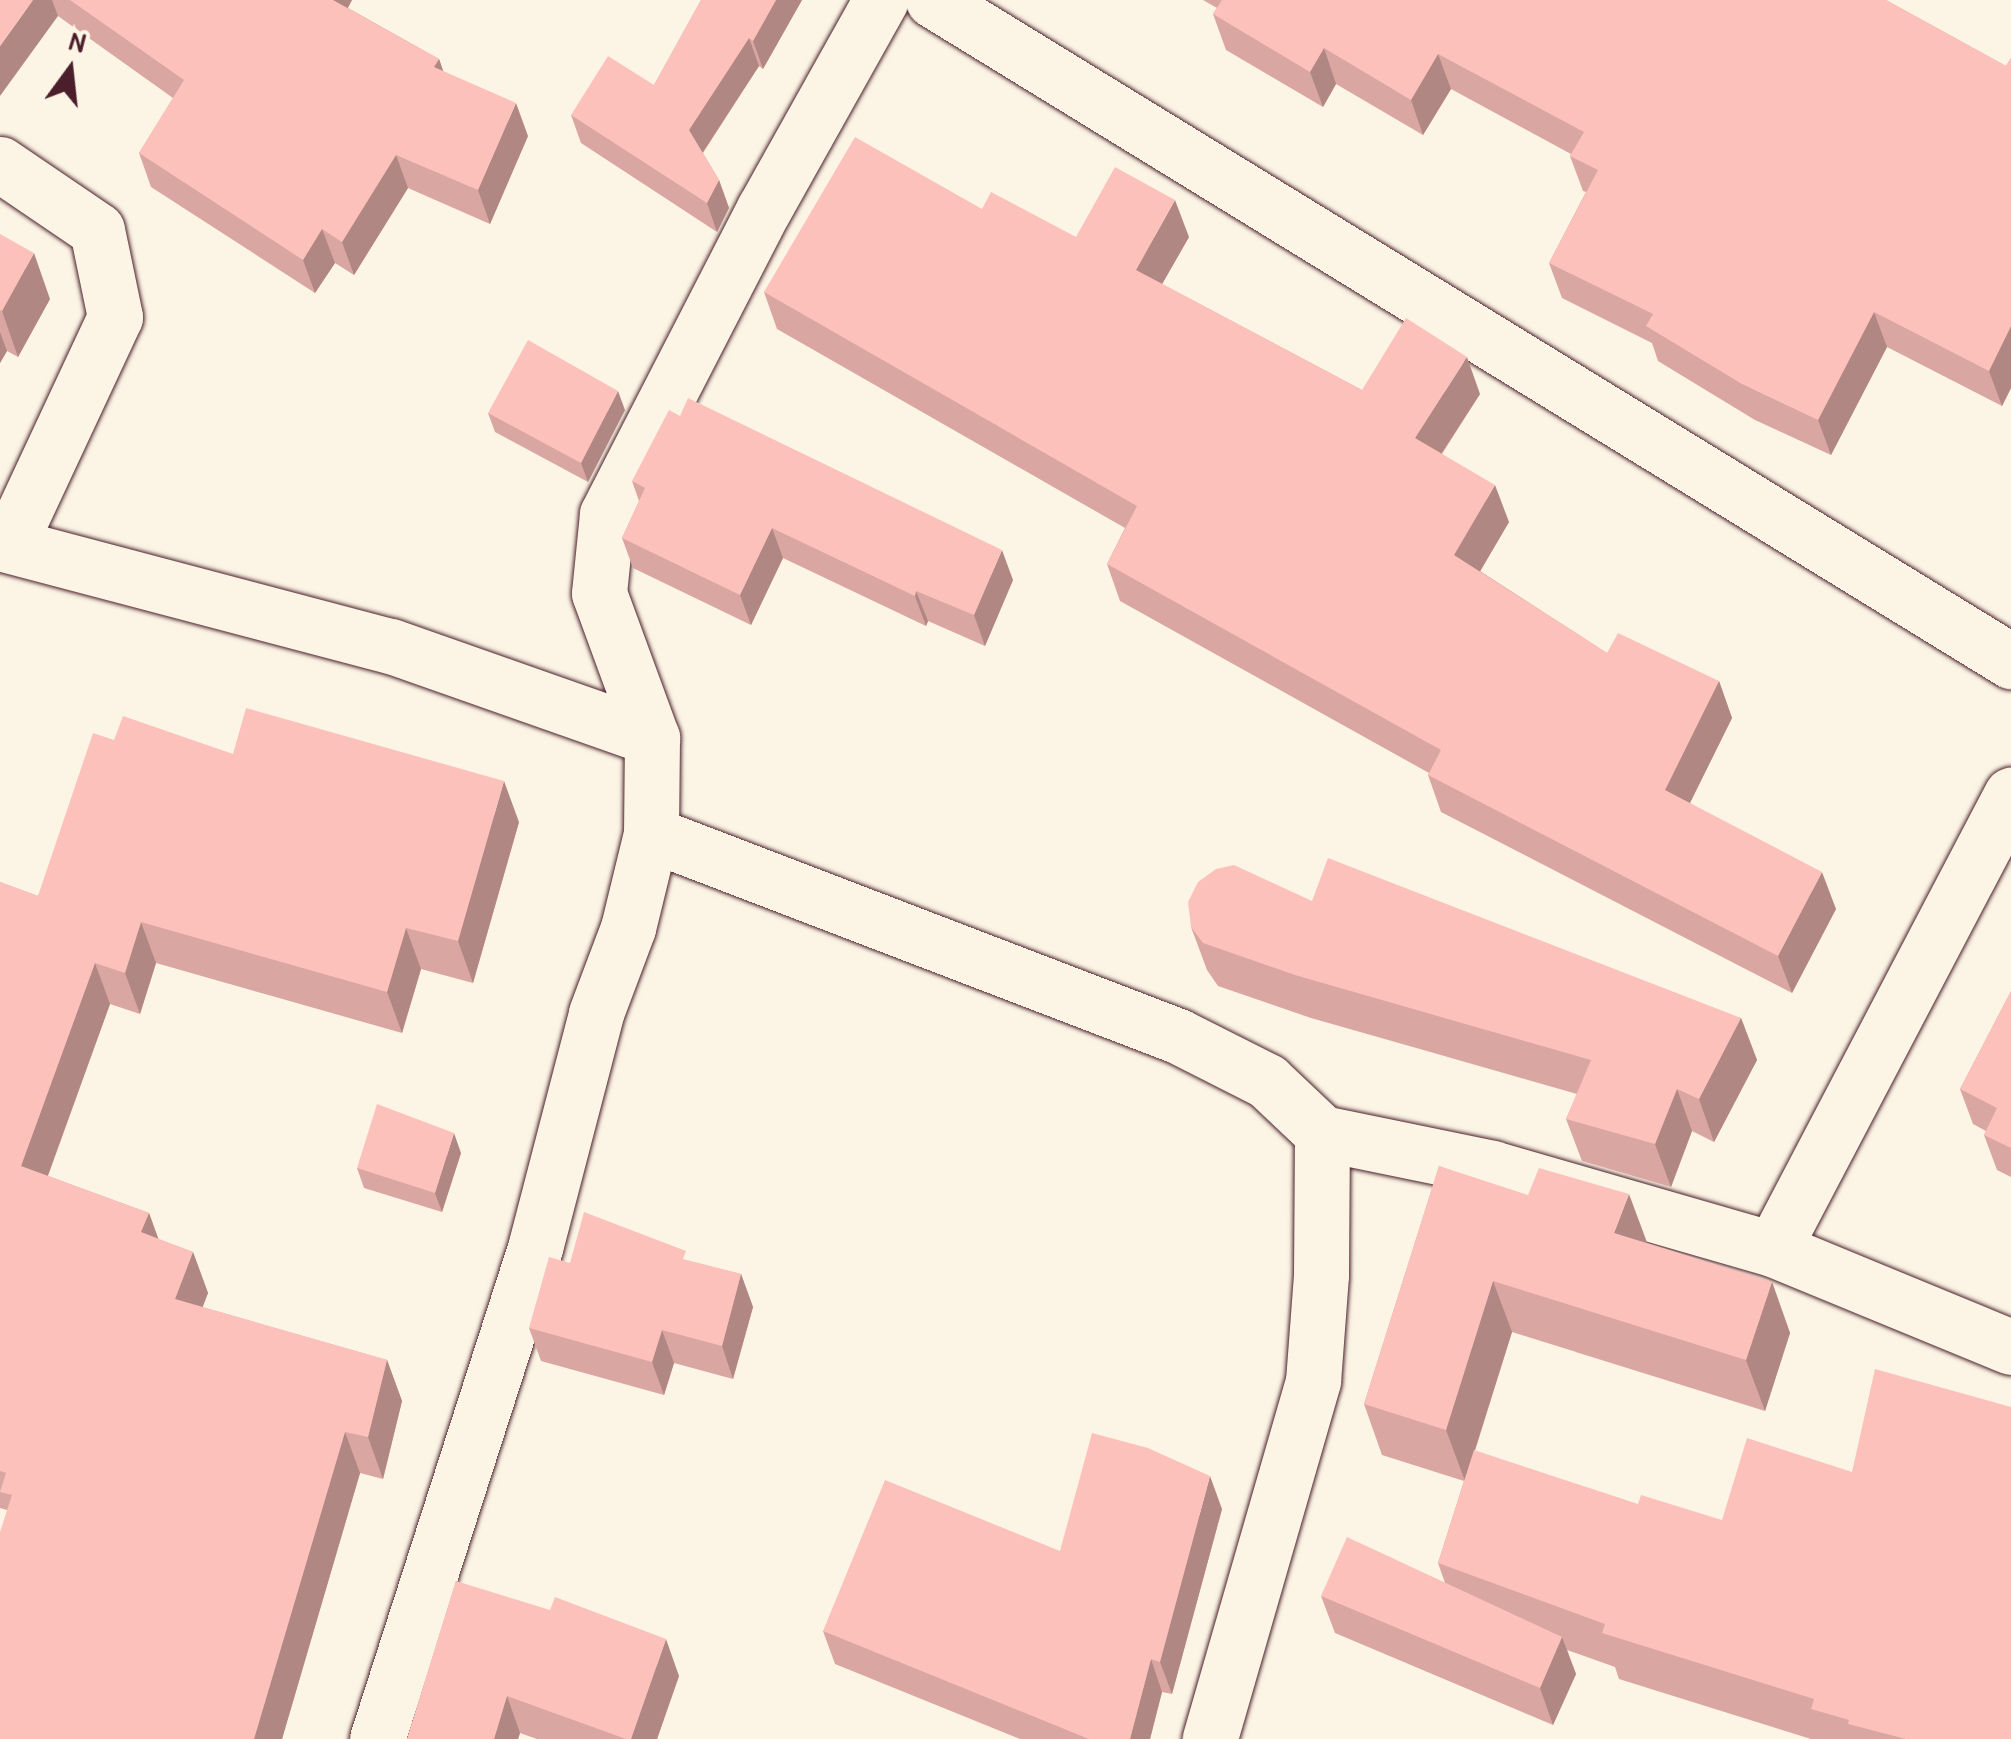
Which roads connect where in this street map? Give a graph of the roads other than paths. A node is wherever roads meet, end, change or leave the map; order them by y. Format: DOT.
graph roads {
  1 [pos="881,0"];
  2 [pos="933,0"];
  3 [pos="0,164"];
  4 [pos="4,544"];
  5 [pos="2011,661"];
  6 [pos="652,738"];
  7 [pos="2011,795"];
  8 [pos="651,834"];
  9 [pos="1322,1132"];
  10 [pos="1773,1249"];
  11 [pos="2011,1347"];
  12 [pos="377,1739"];
  13 [pos="1210,1739"];
  1 -- 6 [label="street"];
  2 -- 5 [label="street"];
  3 -- 4 [label="street"];
  4 -- 6 [label="street"];
  6 -- 8 [label="street"];
  7 -- 10 [label="street"];
  8 -- 9 [label="street"];
  8 -- 12 [label="street"];
  9 -- 10 [label="street"];
  9 -- 13 [label="street"];
  10 -- 11 [label="street"];
}
